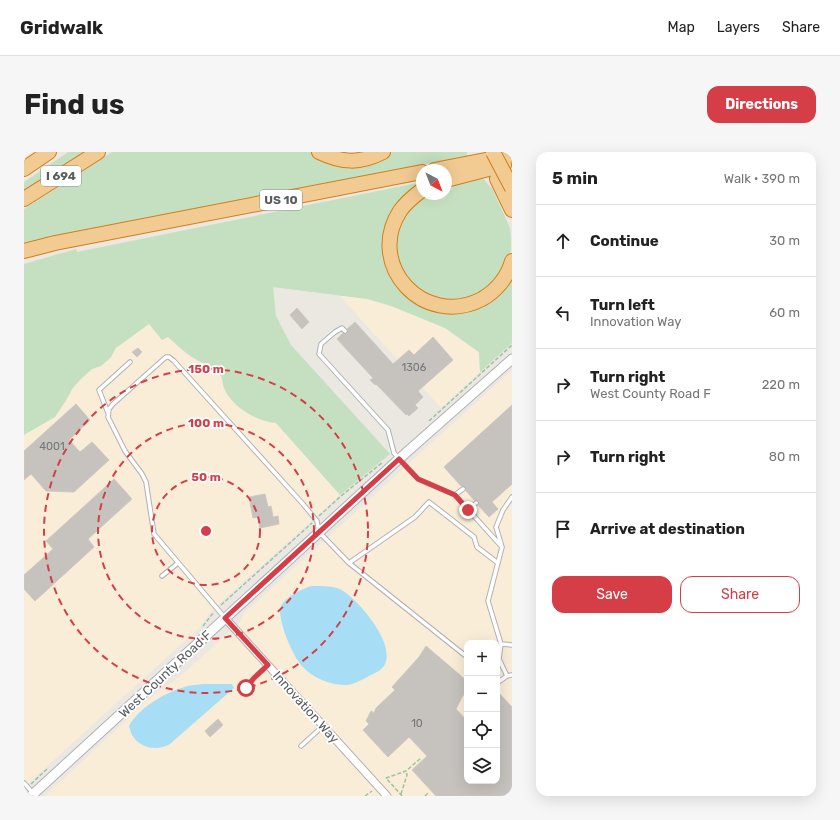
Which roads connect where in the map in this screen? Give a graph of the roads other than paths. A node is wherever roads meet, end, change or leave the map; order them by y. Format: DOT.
graph roads {
  1 [pos="49,152"];
  2 [pos="98,152"];
  3 [pos="319,152"];
  4 [pos="383,152"];
  5 [pos="482,152"];
  6 [pos="493,152"];
  7 [pos="512,155"];
  8 [pos="512,163"];
  9 [pos="452,167"];
  10 [pos="24,169"];
  11 [pos="416,173"];
  12 [pos="452,178"];
  13 [pos="512,188"];
  14 [pos="416,195"];
  15 [pos="24,199"];
  16 [pos="512,210"];
  17 [pos="139,227"];
  18 [pos="24,251"];
  19 [pos="24,261"];
  20 [pos="512,261"];
  21 [pos="345,331"];
  22 [pos="512,359"];
  23 [pos="130,362"];
  24 [pos="108,413"];
  25 [pos="397,456"];
  26 [pos="463,489"];
  27 [pos="455,495"];
  28 [pos="512,497"];
  29 [pos="476,503"];
  30 [pos="468,510"];
  31 [pos="319,532"];
  32 [pos="502,547"];
  33 [pos="178,562"];
  34 [pos="349,563"];
  35 [pos="498,563"];
  36 [pos="162,576"];
  37 [pos="225,618"];
  38 [pos="501,644"];
  39 [pos="512,644"];
  40 [pos="500,649"];
  41 [pos="464,655"];
  42 [pos="500,663"];
  43 [pos="268,665"];
  44 [pos="507,676"];
  45 [pos="512,676"];
  46 [pos="500,681"];
  47 [pos="246,688"];
  48 [pos="323,726"];
  49 [pos="301,746"];
  50 [pos="24,783"];
  51 [pos="31,792"];
  52 [pos="387,796"];
  1 -- 10 [label="highway, I 694"];
  2 -- 15 [label="highway, I 694"];
  3 -- 4 [label="highway"];
  5 -- 16 [label="highway"];
  6 -- 13 [label="highway, bridge"];
  7 -- 9 [label="highway"];
  8 -- 12 [label="highway"];
  11 -- 17 [label="highway, US 10"];
  14 -- 20 [label="highway"];
  17 -- 18 [label="highway, US 10"];
  17 -- 19 [label="highway"];
  21 -- 25 [label="lane"];
  22 -- 25 [label="street, West County Road F"];
  23 -- 24 [label="lane"];
  24 -- 31 [label="lane"];
  24 -- 33 [label="lane"];
  25 -- 27 [label="lane"];
  25 -- 31 [label="street, West County Road F"];
  26 -- 27 [label="lane"];
  27 -- 30 [label="lane"];
  28 -- 32 [label="lane"];
  29 -- 30 [label="lane"];
  30 -- 32 [label="lane"];
  31 -- 34 [label="lane"];
  31 -- 37 [label="street, West County Road F"];
  32 -- 35 [label="lane"];
  33 -- 36 [label="lane"];
  33 -- 37 [label="lane"];
  34 -- 35 [label="lane"];
  34 -- 41 [label="lane"];
  35 -- 38 [label="lane"];
  37 -- 43 [label="street, Innovation Way"];
  37 -- 51 [label="street, West County Road F"];
  38 -- 39 [label="lane"];
  38 -- 40 [label="lane"];
  42 -- 44 [label="lane"];
  43 -- 47 [label="lane"];
  43 -- 48 [label="street, Innovation Way"];
  44 -- 45 [label="lane"];
  44 -- 46 [label="lane"];
  48 -- 49 [label="lane"];
  48 -- 52 [label="street, Innovation Way"];
  50 -- 51 [label="lane"];
}
